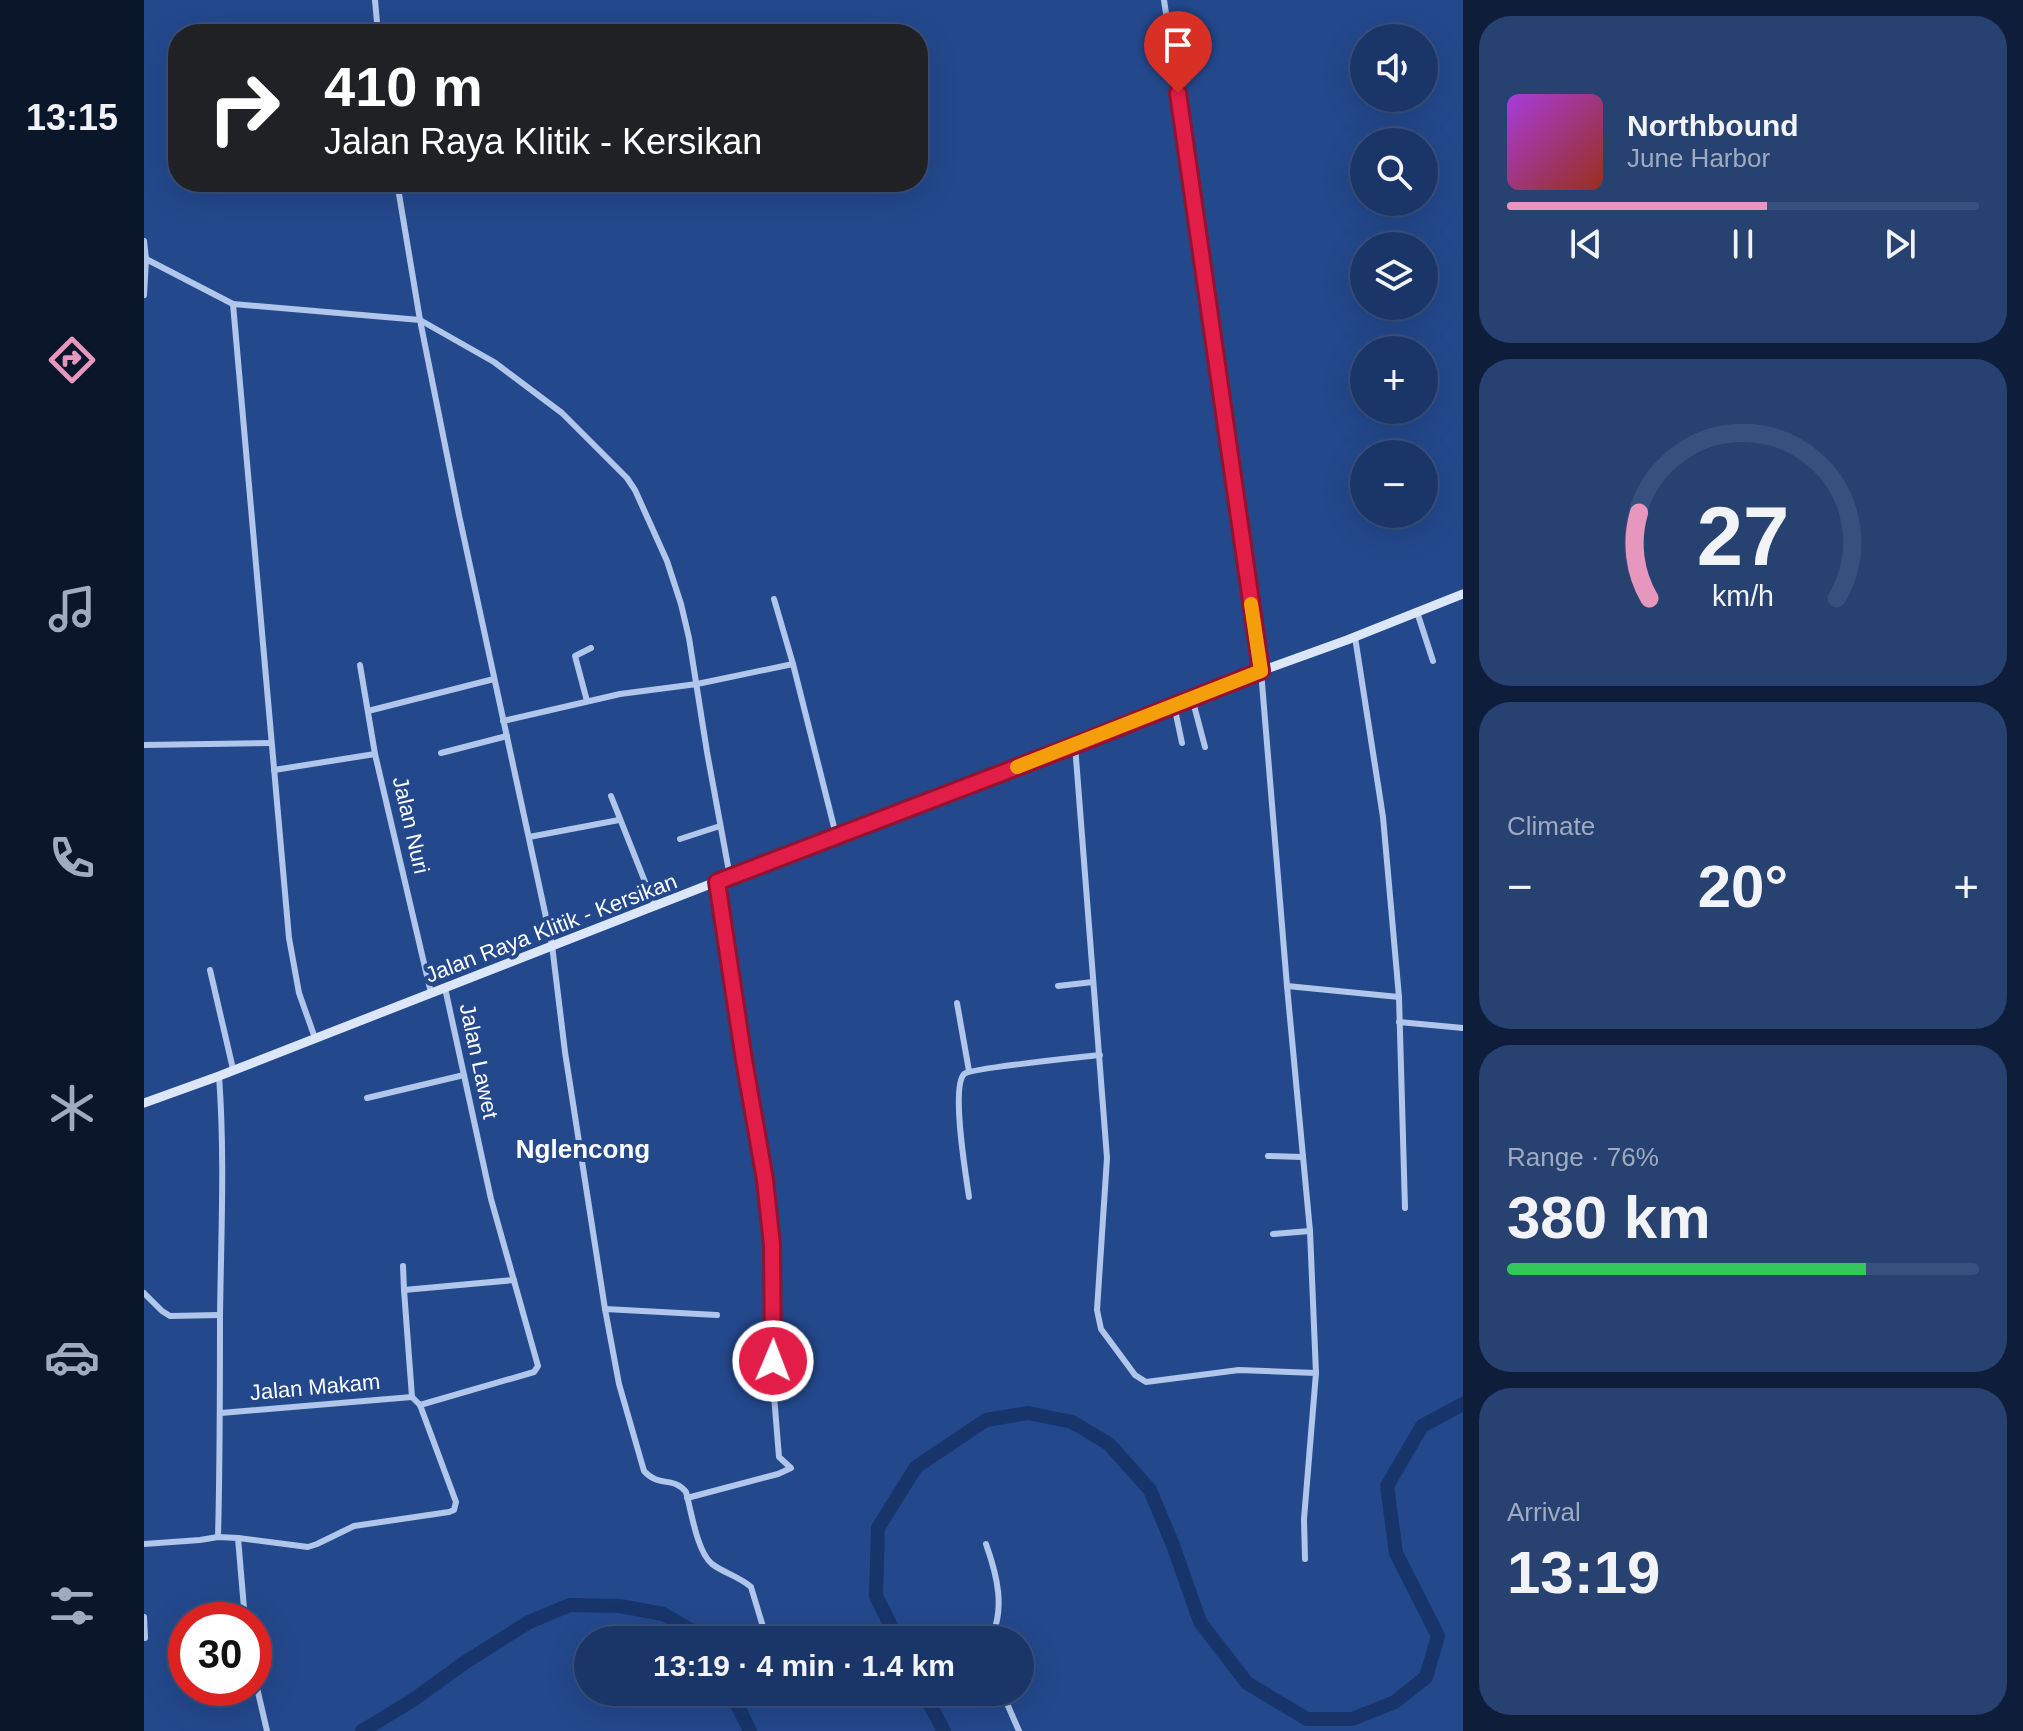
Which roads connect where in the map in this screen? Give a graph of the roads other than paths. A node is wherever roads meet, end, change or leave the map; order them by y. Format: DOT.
graph roads {
  1 [pos="375,0"];
  2 [pos="1164,0"];
  3 [pos="377,24"];
  4 [pos="399,192"];
  5 [pos="144,241"];
  6 [pos="146,259"];
  7 [pos="145,268"];
  8 [pos="144,295"];
  9 [pos="233,304"];
  10 [pos="420,320"];
  11 [pos="1463,594"];
  12 [pos="774,599"];
  13 [pos="1417,612"];
  14 [pos="1355,637"];
  15 [pos="591,648"];
  16 [pos="1433,661"];
  17 [pos="793,664"];
  18 [pos="360,665"];
  19 [pos="1261,671"];
  20 [pos="494,679"];
  21 [pos="697,684"];
  22 [pos="1192,698"];
  23 [pos="587,701"];
  24 [pos="1174,705"];
  25 [pos="368,711"];
  26 [pos="503,721"];
  27 [pos="507,736"];
  28 [pos="271,743"];
  29 [pos="1182,743"];
  30 [pos="144,745"];
  31 [pos="1075,745"];
  32 [pos="1205,747"];
  33 [pos="441,753"];
  34 [pos="375,754"];
  35 [pos="274,770"];
  36 [pos="611,796"];
  37 [pos="619,820"];
  38 [pos="720,826"];
  39 [pos="836,835"];
  40 [pos="529,837"];
  41 [pos="680,839"];
  42 [pos="730,877"];
  43 [pos="717,882"];
  44 [pos="655,907"];
  45 [pos="552,945"];
  46 [pos="210,970"];
  47 [pos="1093,982"];
  48 [pos="1058,986"];
  49 [pos="1287,986"];
  50 [pos="445,988"];
  51 [pos="431,993"];
  52 [pos="1399,997"];
  53 [pos="957,1003"];
  54 [pos="1399,1022"];
  55 [pos="1463,1028"];
  56 [pos="315,1038"];
  57 [pos="1100,1055"];
  58 [pos="233,1069"];
  59 [pos="969,1071"];
  60 [pos="464,1075"];
  61 [pos="219,1076"];
  62 [pos="367,1098"];
  63 [pos="144,1103"];
  64 [pos="1268,1156"];
  65 [pos="1303,1157"];
  66 [pos="969,1197"];
  67 [pos="1405,1208"];
  68 [pos="1310,1231"];
  69 [pos="1273,1234"];
  70 [pos="403,1266"];
  71 [pos="514,1280"];
  72 [pos="404,1290"];
  73 [pos="144,1293"];
  74 [pos="605,1309"];
  75 [pos="220,1315"];
  76 [pos="717,1315"];
  77 [pos="1316,1373"];
  78 [pos="412,1397"];
  79 [pos="420,1405"];
  80 [pos="221,1413"];
  81 [pos="687,1498"];
  82 [pos="218,1537"];
  83 [pos="238,1538"];
  84 [pos="144,1544"];
  85 [pos="986,1544"];
  86 [pos="1305,1559"];
  87 [pos="243,1602"];
  88 [pos="144,1617"];
  89 [pos="763,1626"];
  90 [pos="996,1626"];
  91 [pos="145,1638"];
  92 [pos="261,1706"];
  93 [pos="1008,1706"];
  94 [pos="267,1731"];
  95 [pos="1019,1731"];
  1 -- 3 [label="street"];
  2 -- 19 [label="street"];
  4 -- 10 [label="street"];
  5 -- 6 [label="street"];
  6 -- 7 [label="street"];
  6 -- 9 [label="street"];
  7 -- 8 [label="street"];
  9 -- 10 [label="street"];
  9 -- 28 [label="street"];
  10 -- 20 [label="street"];
  10 -- 21 [label="street"];
  11 -- 13 [label="street, Jalan Raya Klitik - Kersikan"];
  12 -- 17 [label="street"];
  13 -- 14 [label="street, Jalan Raya Klitik - Kersikan"];
  13 -- 16 [label="street"];
  14 -- 19 [label="street, Jalan Raya Klitik - Kersikan"];
  14 -- 52 [label="street"];
  15 -- 23 [label="street"];
  17 -- 21 [label="street"];
  17 -- 39 [label="street"];
  18 -- 25 [label="street, Jalan Nuri"];
  19 -- 22 [label="street, Jalan Raya Klitik - Kersikan"];
  19 -- 49 [label="street"];
  20 -- 25 [label="street"];
  20 -- 26 [label="street"];
  21 -- 23 [label="street"];
  21 -- 38 [label="street"];
  22 -- 24 [label="street, Jalan Raya Klitik - Kersikan"];
  22 -- 32 [label="street"];
  23 -- 26 [label="street"];
  24 -- 29 [label="street"];
  24 -- 31 [label="street, Jalan Raya Klitik - Kersikan"];
  25 -- 34 [label="street, Jalan Nuri"];
  26 -- 27 [label="street"];
  27 -- 33 [label="street"];
  27 -- 40 [label="street"];
  28 -- 30 [label="street"];
  28 -- 35 [label="street"];
  31 -- 39 [label="street, Jalan Raya Klitik - Kersikan"];
  31 -- 47 [label="street"];
  34 -- 35 [label="street"];
  34 -- 51 [label="street, Jalan Nuri"];
  35 -- 56 [label="street"];
  36 -- 37 [label="street"];
  37 -- 40 [label="street"];
  37 -- 44 [label="street"];
  38 -- 41 [label="street"];
  38 -- 42 [label="street"];
  39 -- 42 [label="street, Jalan Raya Klitik - Kersikan"];
  40 -- 45 [label="street"];
  42 -- 43 [label="street, Jalan Raya Klitik - Kersikan"];
  43 -- 44 [label="street, Jalan Raya Klitik - Kersikan"];
  43 -- 81 [label="street"];
  44 -- 45 [label="street, Jalan Raya Klitik - Kersikan"];
  45 -- 50 [label="street, Jalan Raya Klitik - Kersikan"];
  45 -- 74 [label="street"];
  46 -- 58 [label="street"];
  47 -- 48 [label="street"];
  47 -- 57 [label="street"];
  49 -- 52 [label="street"];
  49 -- 65 [label="street"];
  50 -- 51 [label="street, Jalan Raya Klitik - Kersikan"];
  50 -- 60 [label="street, Jalan Lawet"];
  51 -- 56 [label="street, Jalan Raya Klitik - Kersikan"];
  52 -- 54 [label="street"];
  53 -- 59 [label="street"];
  54 -- 55 [label="street"];
  54 -- 67 [label="street"];
  56 -- 58 [label="street, Jalan Raya Klitik - Kersikan"];
  57 -- 59 [label="street"];
  57 -- 77 [label="street"];
  58 -- 61 [label="street, Jalan Raya Klitik - Kersikan"];
  59 -- 66 [label="street"];
  60 -- 62 [label="street"];
  60 -- 71 [label="street, Jalan Lawet"];
  61 -- 63 [label="street, Jalan Raya Klitik - Kersikan"];
  61 -- 75 [label="street"];
  64 -- 65 [label="street"];
  65 -- 68 [label="street"];
  68 -- 69 [label="street"];
  68 -- 77 [label="street"];
  70 -- 72 [label="street"];
  71 -- 72 [label="street"];
  71 -- 79 [label="street, Jalan Lawet"];
  72 -- 78 [label="street"];
  73 -- 75 [label="street"];
  74 -- 76 [label="street"];
  74 -- 81 [label="street"];
  75 -- 80 [label="street"];
  77 -- 86 [label="street"];
  78 -- 79 [label="street"];
  78 -- 80 [label="street, Jalan Makam"];
  79 -- 83 [label="street"];
  80 -- 82 [label="street"];
  81 -- 89 [label="street"];
  82 -- 83 [label="street"];
  82 -- 84 [label="street"];
  83 -- 87 [label="street"];
  85 -- 90 [label="street"];
  88 -- 91 [label="street"];
  92 -- 94 [label="street"];
  93 -- 95 [label="street"];
}
